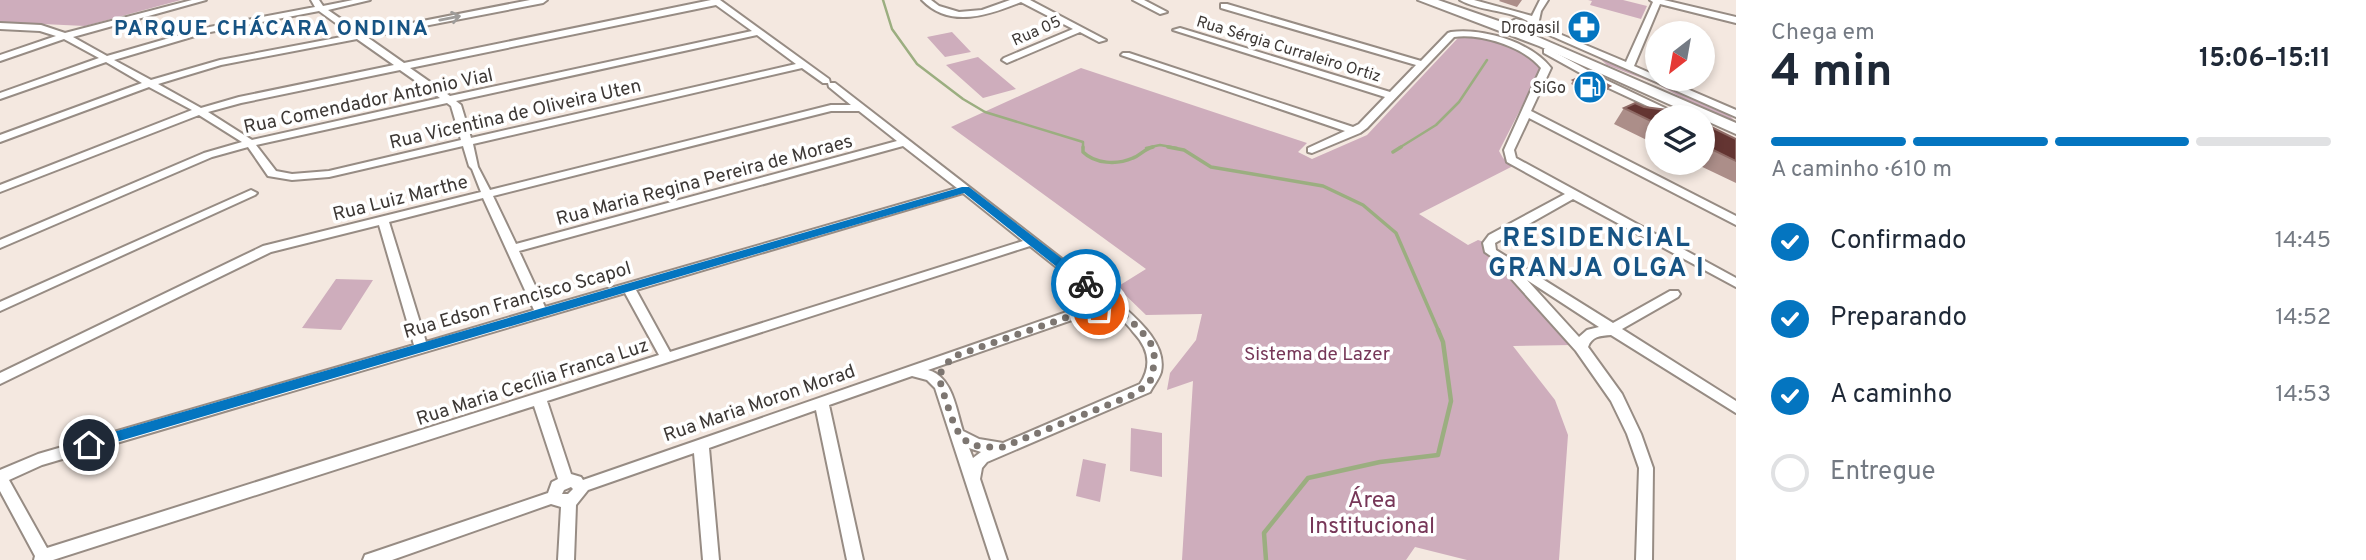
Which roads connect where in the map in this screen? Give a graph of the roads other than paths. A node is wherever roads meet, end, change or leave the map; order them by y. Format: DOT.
graph roads {
  1 [pos="202,0"];
  2 [pos="366,0"];
  3 [pos="543,0"];
  4 [pos="926,0"];
  5 [pos="1018,0"];
  6 [pos="1024,0"];
  7 [pos="1137,0"];
  8 [pos="1408,0"];
  9 [pos="1425,0"];
  10 [pos="1464,0"];
  11 [pos="1544,0"];
  12 [pos="1657,0"];
  13 [pos="716,1"];
  14 [pos="317,4"];
  15 [pos="1224,6"];
  16 [pos="1443,6"];
  17 [pos="1487,7"];
  18 [pos="1163,12"];
  19 [pos="1736,20"];
  20 [pos="1525,22"];
  21 [pos="0,26"];
  22 [pos="1078,30"];
  23 [pos="1177,30"];
  24 [pos="758,32"];
  25 [pos="65,36"];
  26 [pos="359,36"];
  27 [pos="1102,40"];
  28 [pos="1575,43"];
  29 [pos="1547,51"];
  30 [pos="1126,55"];
  31 [pos="0,58"];
  32 [pos="106,59"];
  33 [pos="1007,60"];
  34 [pos="1422,64"];
  35 [pos="803,65"];
  36 [pos="402,67"];
  37 [pos="1629,67"];
  38 [pos="1604,68"];
  39 [pos="147,84"];
  40 [pos="0,96"];
  41 [pos="1392,96"];
  42 [pos="849,98"];
  43 [pos="448,100"];
  44 [pos="1653,105"];
  45 [pos="1669,105"];
  46 [pos="831,108"];
  47 [pos="860,108"];
  48 [pos="200,111"];
  49 [pos="1525,112"];
  50 [pos="1736,114"];
  51 [pos="1715,126"];
  52 [pos="1736,129"];
  53 [pos="1356,131"];
  54 [pos="1736,136"];
  55 [pos="0,139"];
  56 [pos="468,142"];
  57 [pos="906,142"];
  58 [pos="250,143"];
  59 [pos="1312,150"];
  60 [pos="0,189"];
  61 [pos="966,189"];
  62 [pos="251,193"];
  63 [pos="486,193"];
  64 [pos="1572,195"];
  65 [pos="383,220"];
  66 [pos="1736,221"];
  67 [pos="1031,242"];
  68 [pos="0,244"];
  69 [pos="511,248"];
  70 [pos="1491,252"];
  71 [pos="1736,283"];
  72 [pos="629,288"];
  73 [pos="1091,288"];
  74 [pos="1674,294"];
  75 [pos="0,307"];
  76 [pos="1088,310"];
  77 [pos="541,312"];
  78 [pos="1127,317"];
  79 [pos="1611,330"];
  80 [pos="421,346"];
  81 [pos="1581,348"];
  82 [pos="952,357"];
  83 [pos="667,358"];
  84 [pos="912,371"];
  85 [pos="0,379"];
  86 [pos="941,385"];
  87 [pos="539,399"];
  88 [pos="822,403"];
  89 [pos="1736,408"];
  90 [pos="957,434"];
  91 [pos="701,446"];
  92 [pos="1003,447"];
  93 [pos="0,477"];
  94 [pos="972,480"];
  95 [pos="573,484"];
  96 [pos="561,499"];
  97 [pos="42,558"];
  98 [pos="371,560"];
  99 [pos="566,560"];
  100 [pos="710,560"];
  101 [pos="855,560"];
  102 [pos="999,560"];
  103 [pos="1644,560"];
  1 -- 25 [label="street"];
  2 -- 14 [label="street"];
  26 -- 3 [label="street, one-way"];
  4 -- 5 [label="street"];
  6 -- 22 [label="street"];
  7 -- 18 [label="street"];
  8 -- 20 [label="main road"];
  9 -- 16 [label="main road"];
  10 -- 17 [label="street"];
  11 -- 20 [label="street"];
  12 -- 19 [label="street"];
  12 -- 37 [label="street"];
  13 -- 24 [label="street"];
  13 -- 36 [label="street"];
  14 -- 26 [label="street"];
  14 -- 32 [label="street"];
  15 -- 34 [label="street"];
  16 -- 17 [label="street"];
  16 -- 20 [label="main road"];
  17 -- 20 [label="street"];
  20 -- 28 [label="street"];
  20 -- 29 [label="main road"];
  20 -- 38 [label="main road"];
  21 -- 25 [label="street"];
  22 -- 27 [label="street"];
  22 -- 33 [label="street, Rua 05"];
  23 -- 41 [label="street, Rua Sérgia Curraleiro Ortiz"];
  24 -- 35 [label="street"];
  24 -- 43 [label="street, Rua Comendador Antonio Vial"];
  25 -- 31 [label="street"];
  25 -- 32 [label="street"];
  26 -- 36 [label="street"];
  26 -- 39 [label="street"];
  28 -- 37 [label="street"];
  28 -- 38 [label="main road"];
  29 -- 44 [label="street"];
  29 -- 45 [label="main road"];
  30 -- 53 [label="street"];
  32 -- 39 [label="street"];
  32 -- 40 [label="street"];
  34 -- 41 [label="street"];
  34 -- 49 [label="street"];
  35 -- 42 [label="street"];
  35 -- 56 [label="street, Rua Vicentina de Oliveira Uten"];
  36 -- 43 [label="street"];
  36 -- 48 [label="street"];
  37 -- 50 [label="street"];
  38 -- 52 [label="main road"];
  39 -- 48 [label="street"];
  39 -- 55 [label="street"];
  41 -- 53 [label="street"];
  42 -- 46 [label="street"];
  42 -- 47 [label="street"];
  43 -- 56 [label="street"];
  43 -- 58 [label="street, Rua Comendador Antonio Vial"];
  46 -- 47 [label="street"];
  46 -- 63 [label="street, Rua Luiz Marthe"];
  47 -- 57 [label="street"];
  48 -- 58 [label="street"];
  48 -- 60 [label="street"];
  49 -- 64 [label="street"];
  49 -- 66 [label="street"];
  51 -- 54 [label="main road"];
  53 -- 59 [label="street"];
  56 -- 58 [label="street, Rua Vicentina de Oliveira Uten"];
  56 -- 63 [label="street"];
  57 -- 61 [label="street"];
  57 -- 69 [label="street, Rua Maria Regina Pereira de Moraes"];
  58 -- 68 [label="street, Rua Comendador Antonio Vial"];
  61 -- 67 [label="street"];
  61 -- 72 [label="street, Rua Edson Francisco Scapol"];
  62 -- 75 [label="street"];
  63 -- 65 [label="street, Rua Luiz Marthe"];
  63 -- 69 [label="street"];
  64 -- 70 [label="street"];
  64 -- 71 [label="street"];
  65 -- 80 [label="street"];
  65 -- 85 [label="street, Rua Luiz Marthe"];
  67 -- 73 [label="street"];
  67 -- 83 [label="street, Rua Maria Cecília Franca Luz"];
  69 -- 77 [label="street"];
  70 -- 79 [label="street"];
  70 -- 81 [label="street"];
  72 -- 77 [label="street, Rua Edson Francisco Scapol"];
  72 -- 83 [label="street"];
  73 -- 76 [label="street"];
  73 -- 78 [label="street"];
  74 -- 79 [label="street"];
  76 -- 78 [label="street, Rua Maria Moron Morad"];
  76 -- 82 [label="street, Rua Maria Moron Morad"];
  77 -- 80 [label="street, Rua Edson Francisco Scapol"];
  78 -- 92 [label="street"];
  79 -- 81 [label="street"];
  79 -- 89 [label="street"];
  80 -- 93 [label="street, Rua Edson Francisco Scapol"];
  81 -- 103 [label="street"];
  82 -- 84 [label="street, Rua Maria Moron Morad"];
  82 -- 86 [label="street"];
  83 -- 87 [label="street, Rua Maria Cecília Franca Luz"];
  84 -- 86 [label="street"];
  84 -- 88 [label="street, Rua Maria Moron Morad"];
  86 -- 90 [label="street"];
  87 -- 95 [label="street"];
  87 -- 97 [label="street, Rua Maria Cecília Franca Luz"];
  88 -- 91 [label="street, Rua Maria Moron Morad"];
  88 -- 101 [label="street"];
  90 -- 92 [label="street"];
  90 -- 94 [label="street"];
  91 -- 95 [label="street, Rua Maria Moron Morad"];
  91 -- 100 [label="street"];
  92 -- 94 [label="street"];
  93 -- 97 [label="street"];
  94 -- 102 [label="street"];
  95 -- 96 [label="street"];
  96 -- 98 [label="street"];
  96 -- 99 [label="street"];
}
